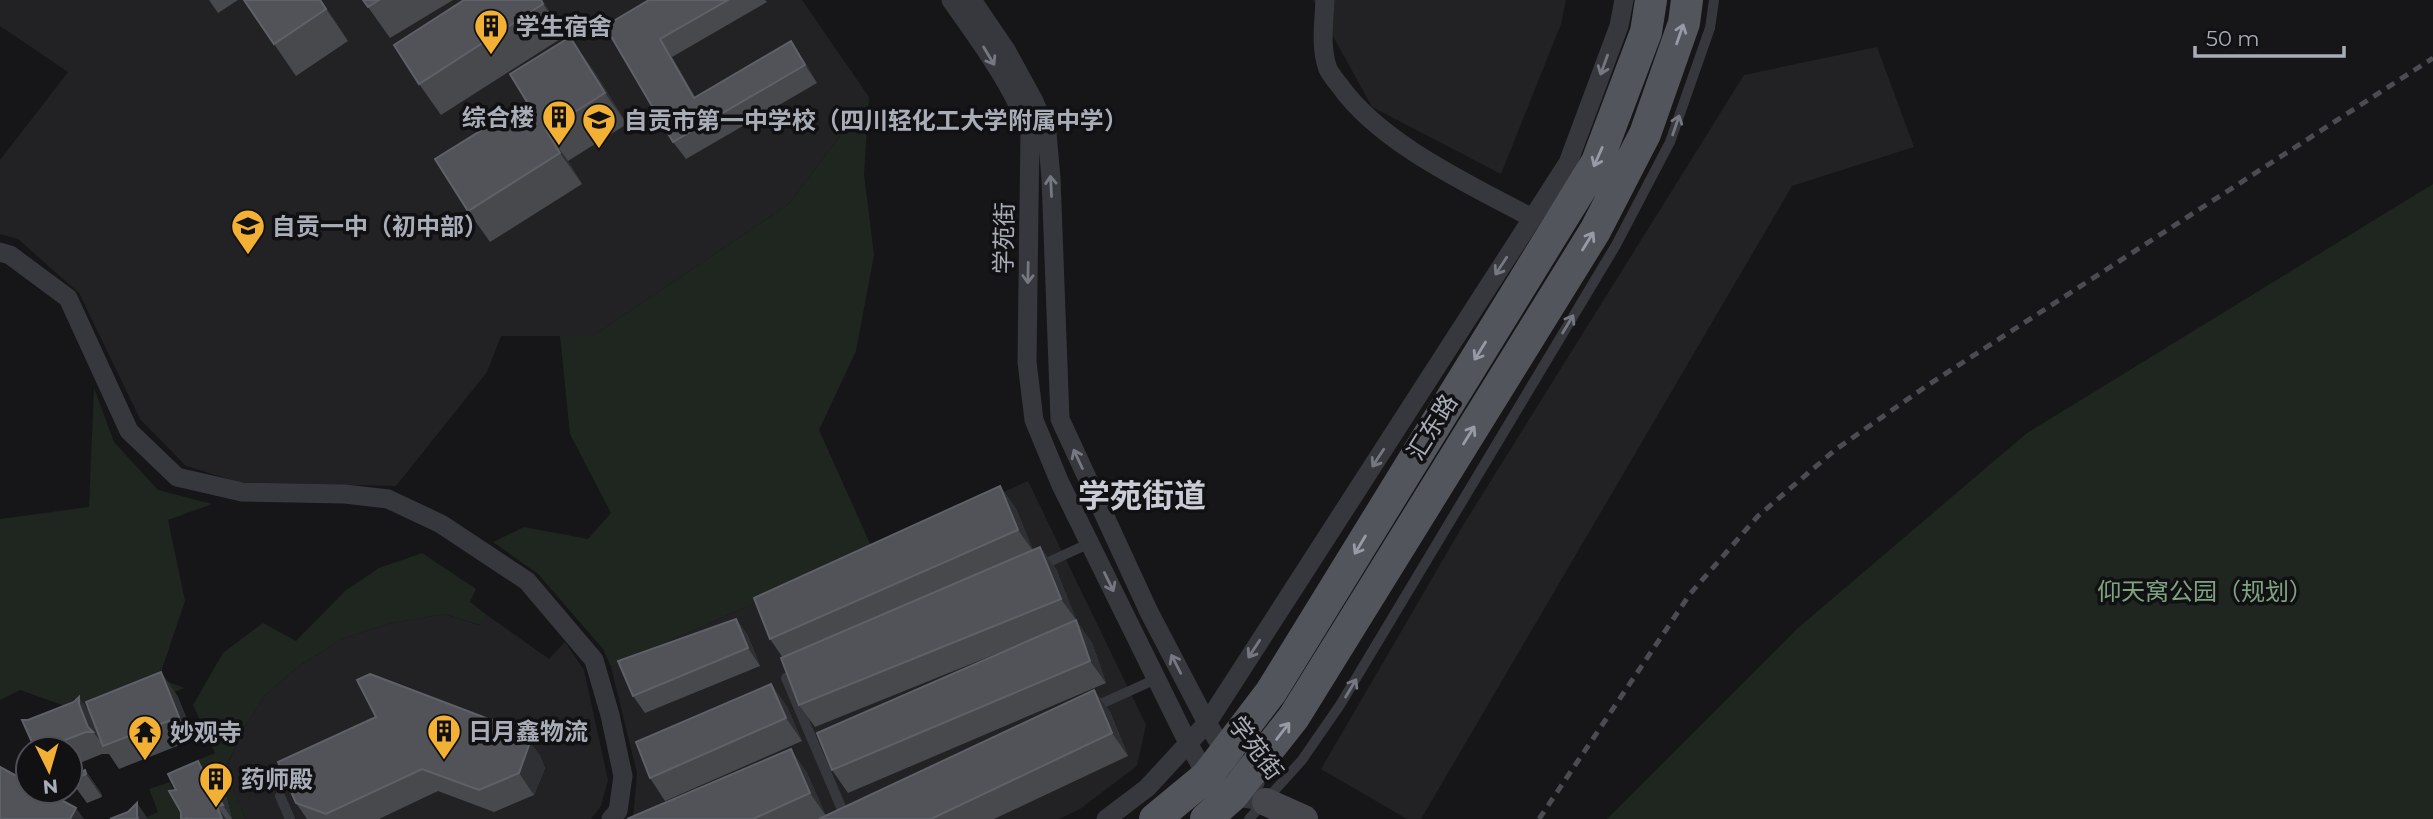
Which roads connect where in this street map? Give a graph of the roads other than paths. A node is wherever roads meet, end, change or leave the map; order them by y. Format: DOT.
graph roads {
  1 [pos="951,0"];
  2 [pos="972,0"];
  3 [pos="1325,0"];
  4 [pos="1624,0"];
  5 [pos="1651,0"];
  6 [pos="1687,0"];
  7 [pos="1714,0"];
  8 [pos="1532,218"];
  9 [pos="0,251"];
  10 [pos="1090,543"];
  11 [pos="1027,572"];
  12 [pos="811,667"];
  13 [pos="1156,679"];
  14 [pos="1083,712"];
  15 [pos="1207,723"];
  16 [pos="1188,743"];
  17 [pos="1216,765"];
  18 [pos="280,796"];
  19 [pos="1249,798"];
  20 [pos="861,813"];
  21 [pos="290,819"];
  22 [pos="611,819"];
  23 [pos="847,819"];
  24 [pos="1106,819"];
  25 [pos="1155,819"];
  26 [pos="1206,819"];
  27 [pos="1304,819"];
  1 -- 10 [label="street, 学苑街, one-way"];
  15 -- 2 [label="street, 学苑街, one-way"];
  3 -- 8 [label="street"];
  4 -- 8 [label="street, one-way"];
  5 -- 17 [label="main road, 汇东路, one-way"];
  19 -- 6 [label="main road, 汇东路, one-way"];
  19 -- 7 [label="lane, one-way"];
  8 -- 15 [label="street, one-way"];
  9 -- 22 [label="street"];
  10 -- 11 [label="lane"];
  10 -- 13 [label="street, 学苑街, one-way"];
  12 -- 23 [label="lane"];
  13 -- 14 [label="lane"];
  13 -- 16 [label="street, 学苑街"];
  15 -- 16 [label="street"];
  15 -- 17 [label="street, 学苑街"];
  16 -- 17 [label="street, 学苑街"];
  16 -- 24 [label="street"];
  17 -- 19 [label="street, 学苑街"];
  17 -- 19 [label="street, 学苑街"];
  17 -- 25 [label="main road, 汇东路"];
  18 -- 21 [label="lane"];
  19 -- 26 [label="main road, 汇东路"];
  19 -- 27 [label="street"];
  20 -- 23 [label="lane"];
}
